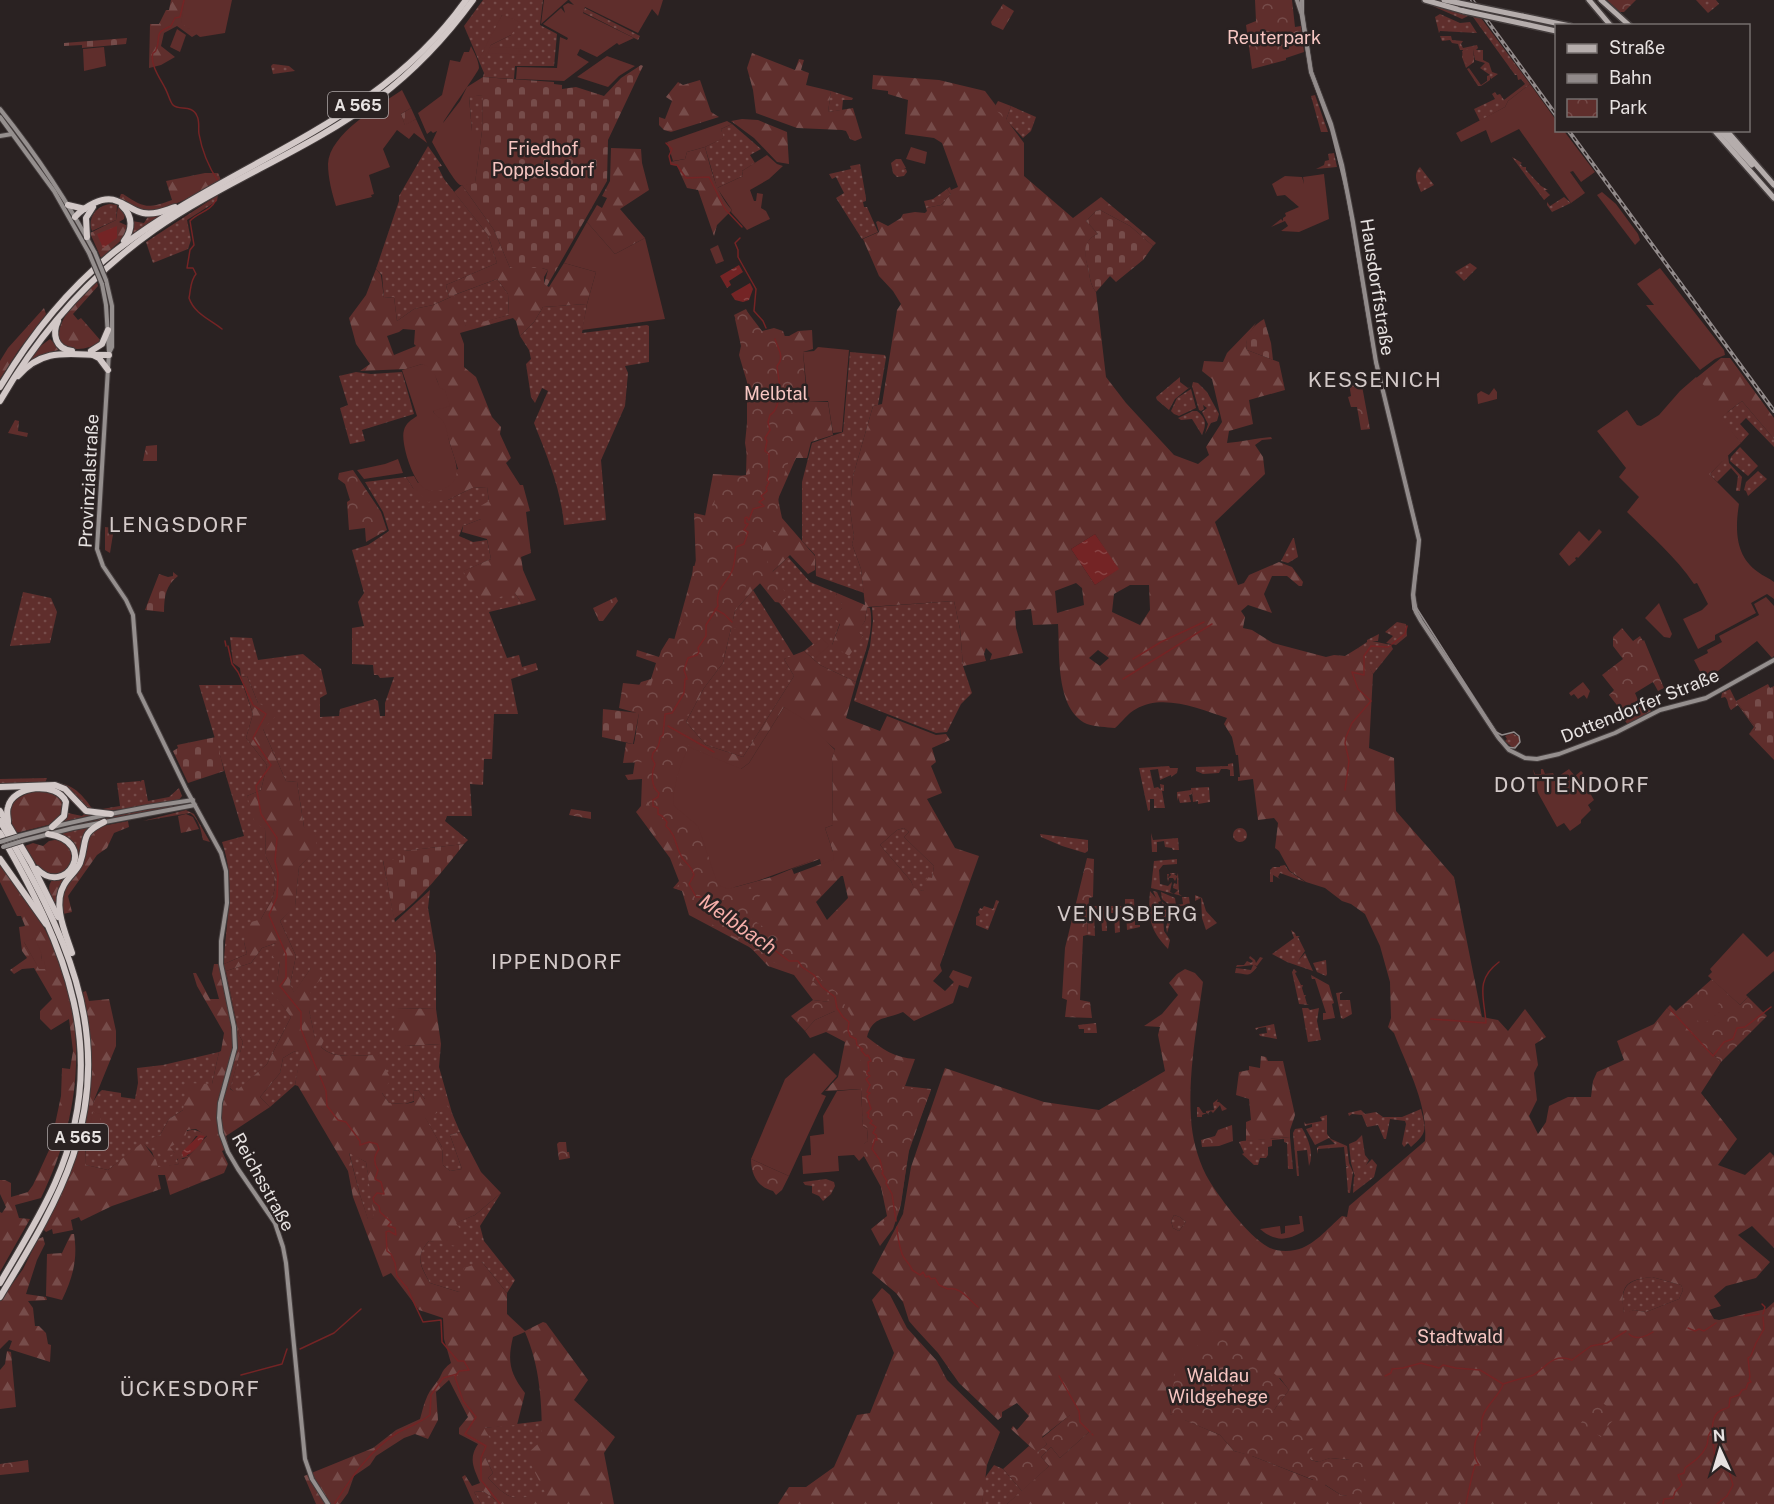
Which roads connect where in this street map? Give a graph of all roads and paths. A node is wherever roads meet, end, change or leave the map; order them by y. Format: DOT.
graph roads {
  1 [pos="466,0"];
  2 [pos="473,0"];
  3 [pos="1297,0"];
  4 [pos="1302,0"];
  5 [pos="1425,0"];
  6 [pos="1444,0"];
  7 [pos="1591,0"];
  8 [pos="1601,0"];
  9 [pos="1302,13"];
  10 [pos="1605,18"];
  11 [pos="1622,19"];
  12 [pos="1563,24"];
  13 [pos="1604,24"];
  14 [pos="1612,24"];
  15 [pos="1612,24"];
  16 [pos="1623,24"];
  17 [pos="1628,24"];
  18 [pos="1555,31"];
  19 [pos="0,109"];
  20 [pos="0,117"];
  21 [pos="8,119"];
  22 [pos="7,127"];
  23 [pos="14,132"];
  24 [pos="1716,132"];
  25 [pos="1722,132"];
  26 [pos="1727,132"];
  27 [pos="0,136"];
  28 [pos="1752,165"];
  29 [pos="226,183"];
  30 [pos="1774,185"];
  31 [pos="216,189"];
  32 [pos="1774,198"];
  33 [pos="187,203"];
  34 [pos="123,205"];
  35 [pos="68,206"];
  36 [pos="87,210"];
  37 [pos="74,220"];
  38 [pos="87,237"];
  39 [pos="117,250"];
  40 [pos="67,308"];
  41 [pos="108,330"];
  42 [pos="92,353"];
  43 [pos="109,353"];
  44 [pos="108,370"];
  45 [pos="0,387"];
  46 [pos="8,388"];
  47 [pos="0,401"];
  48 [pos="1774,660"];
  49 [pos="1512,752"];
  50 [pos="0,788"];
  51 [pos="186,789"];
  52 [pos="177,802"];
  53 [pos="194,802"];
  54 [pos="0,811"];
  55 [pos="111,814"];
  56 [pos="0,821"];
  57 [pos="104,822"];
  58 [pos="9,825"];
  59 [pos="52,827"];
  60 [pos="0,833"];
  61 [pos="48,834"];
  62 [pos="1,844"];
  63 [pos="0,859"];
  64 [pos="31,863"];
  65 [pos="64,928"];
  66 [pos="54,937"];
  67 [pos="78,983"];
  68 [pos="40,1222"];
  69 [pos="0,1283"];
  70 [pos="0,1297"];
  71 [pos="328,1504"];
  1 -- 29 [label="highway, A 565"];
  2 -- 29 [label="highway, A 565"];
  3 -- 9 [label="main road, Hausdorffstraße"];
  4 -- 9 [label="main road, Hausdorffstraße"];
  5 -- 18 [label="main road, bridge"];
  6 -- 12 [label="main road, bridge"];
  7 -- 10 [label="main road"];
  7 -- 14 [label="main road"];
  8 -- 11 [label="main road"];
  9 -- 49 [label="main road, Hausdorffstraße"];
  10 -- 13 [label="main road"];
  10 -- 15 [label="main road"];
  11 -- 16 [label="main road"];
  11 -- 17 [label="main road"];
  19 -- 21 [label="main road, Provinzialstraße"];
  20 -- 22 [label="main road, Provinzialstraße"];
  21 -- 22 [label="main road"];
  21 -- 23 [label="main road, Provinzialstraße"];
  22 -- 23 [label="main road, Provinzialstraße"];
  23 -- 27 [label="main road"];
  23 -- 35 [label="main road, Provinzialstraße"];
  23 -- 37 [label="main road, Provinzialstraße"];
  24 -- 28 [label="main road"];
  25 -- 28 [label="main road"];
  26 -- 28 [label="main road"];
  28 -- 30 [label="main road"];
  28 -- 32 [label="main road"];
  29 -- 31 [label="highway, A 565"];
  31 -- 33 [label="highway, A 565"];
  31 -- 40 [label="highway, A 565"];
  33 -- 34 [label="highway"];
  33 -- 39 [label="highway, A 565"];
  34 -- 36 [label="highway"];
  34 -- 39 [label="highway"];
  35 -- 36 [label="highway"];
  35 -- 37 [label="main road, Provinzialstraße"];
  36 -- 37 [label="highway"];
  36 -- 38 [label="highway"];
  37 -- 38 [label="main road, Provinzialstraße"];
  37 -- 41 [label="main road, Provinzialstraße, bridge"];
  38 -- 43 [label="main road, Provinzialstraße, bridge"];
  39 -- 45 [label="highway, A 565"];
  40 -- 42 [label="highway"];
  40 -- 46 [label="highway, A 565"];
  41 -- 42 [label="highway"];
  41 -- 43 [label="main road, Provinzialstraße"];
  42 -- 43 [label="highway"];
  42 -- 44 [label="highway"];
  42 -- 46 [label="highway"];
  43 -- 44 [label="main road, Provinzialstraße"];
  44 -- 51 [label="main road, Provinzialstraße"];
  46 -- 47 [label="highway, A 565"];
  48 -- 49 [label="main road, Dottendorfer Straße"];
  50 -- 55 [label="highway"];
  51 -- 52 [label="main road"];
  51 -- 53 [label="main road, Provinzialstraße"];
  52 -- 53 [label="main road"];
  52 -- 55 [label="main road"];
  53 -- 57 [label="main road"];
  53 -- 71 [label="main road, Reichsstraße"];
  54 -- 58 [label="highway"];
  55 -- 59 [label="main road"];
  56 -- 67 [label="highway, A 565"];
  57 -- 61 [label="main road"];
  57 -- 65 [label="highway"];
  58 -- 59 [label="highway"];
  58 -- 64 [label="highway"];
  59 -- 62 [label="main road, bridge"];
  60 -- 66 [label="highway, A 565"];
  61 -- 62 [label="main road, bridge"];
  61 -- 64 [label="highway"];
  63 -- 66 [label="highway"];
  64 -- 65 [label="highway"];
  65 -- 67 [label="highway"];
  66 -- 68 [label="highway, A 565"];
  67 -- 68 [label="highway, A 565"];
  68 -- 69 [label="highway, A 565"];
  68 -- 70 [label="highway, A 565"];
}
